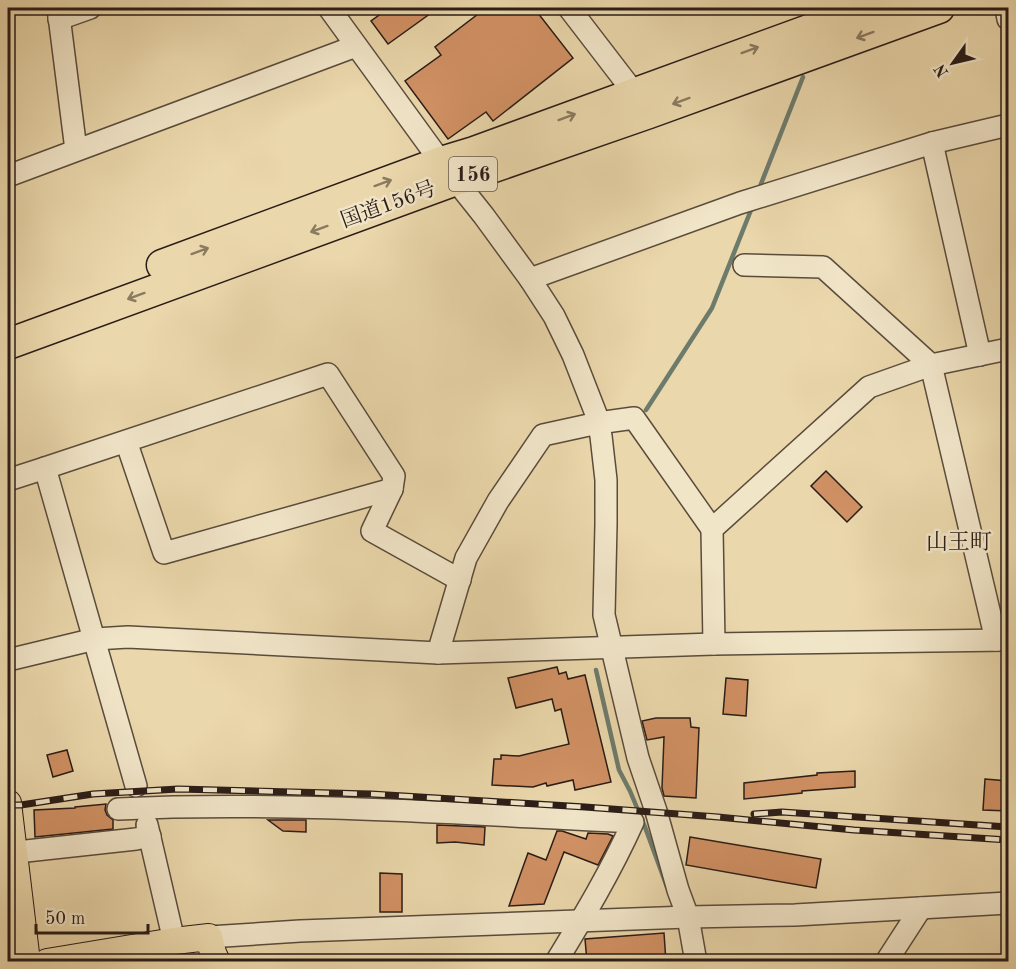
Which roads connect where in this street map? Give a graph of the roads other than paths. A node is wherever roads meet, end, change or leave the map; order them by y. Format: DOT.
graph roads {
  1 [pos="90,8"];
  2 [pos="329,8"];
  3 [pos="569,8"];
  4 [pos="869,8"];
  5 [pos="939,8"];
  6 [pos="1006,8"];
  7 [pos="59,13"];
  8 [pos="1008,19"];
  9 [pos="356,46"];
  10 [pos="642,102"];
  11 [pos="1008,125"];
  12 [pos="932,143"];
  13 [pos="75,150"];
  14 [pos="449,171"];
  15 [pos="8,176"];
  16 [pos="744,265"];
  17 [pos="530,279"];
  18 [pos="8,322"];
  19 [pos="8,344"];
  20 [pos="1008,349"];
  21 [pos="980,355"];
  22 [pos="931,365"];
  23 [pos="598,423"];
  24 [pos="126,441"];
  25 [pos="45,468"];
  26 [pos="8,480"];
  27 [pos="392,489"];
  28 [pos="712,529"];
  29 [pos="460,580"];
  30 [pos="95,639"];
  31 [pos="1002,640"];
  32 [pos="714,644"];
  33 [pos="611,648"];
  34 [pos="438,653"];
  35 [pos="8,660"];
  36 [pos="136,786"];
  37 [pos="8,803"];
  38 [pos="142,808"];
  39 [pos="118,809"];
  40 [pos="150,836"];
  41 [pos="10,852"];
  42 [pos="1008,903"];
  43 [pos="921,908"];
  44 [pos="688,917"];
  45 [pos="581,921"];
  46 [pos="209,937"];
  47 [pos="174,941"];
  48 [pos="27,962"];
  49 [pos="47,962"];
  50 [pos="218,962"];
  51 [pos="556,962"];
  52 [pos="696,962"];
  53 [pos="886,962"];
  1 -- 7 [label="street"];
  2 -- 9 [label="street"];
  3 -- 10 [label="street"];
  10 -- 4 [label="highway, 国道156号 / 156, one-way"];
  5 -- 10 [label="highway, 国道156号 / 156, one-way"];
  6 -- 8 [label="street"];
  7 -- 13 [label="street"];
  9 -- 13 [label="street"];
  9 -- 14 [label="street"];
  10 -- 14 [label="highway, 国道156号 / 156"];
  11 -- 12 [label="street"];
  12 -- 17 [label="street"];
  12 -- 21 [label="street"];
  13 -- 15 [label="street"];
  14 -- 17 [label="street"];
  18 -- 14 [label="highway, 国道156号 / 156, one-way"];
  14 -- 19 [label="highway, 国道156号 / 156, one-way"];
  16 -- 22 [label="street"];
  17 -- 23 [label="street"];
  20 -- 21 [label="street"];
  21 -- 22 [label="street"];
  22 -- 28 [label="street"];
  22 -- 31 [label="street"];
  23 -- 28 [label="street"];
  23 -- 29 [label="street"];
  23 -- 33 [label="street"];
  24 -- 25 [label="street"];
  24 -- 27 [label="street"];
  24 -- 27 [label="street"];
  25 -- 26 [label="street"];
  25 -- 30 [label="street"];
  27 -- 29 [label="street"];
  28 -- 32 [label="street"];
  29 -- 34 [label="street"];
  30 -- 34 [label="street"];
  30 -- 35 [label="street"];
  30 -- 36 [label="street"];
  31 -- 32 [label="street"];
  32 -- 33 [label="street"];
  33 -- 34 [label="street"];
  33 -- 44 [label="street"];
  37 -- 41 [label="main road"];
  38 -- 39 [label="street"];
  38 -- 40 [label="street"];
  38 -- 45 [label="street"];
  40 -- 41 [label="street"];
  40 -- 47 [label="street"];
  41 -- 48 [label="main road"];
  42 -- 43 [label="street"];
  43 -- 44 [label="street"];
  43 -- 53 [label="street"];
  44 -- 45 [label="street"];
  44 -- 52 [label="street"];
  45 -- 46 [label="street"];
  45 -- 51 [label="street"];
  46 -- 47 [label="main road"];
  46 -- 50 [label="main road"];
  47 -- 49 [label="main road"];
}
